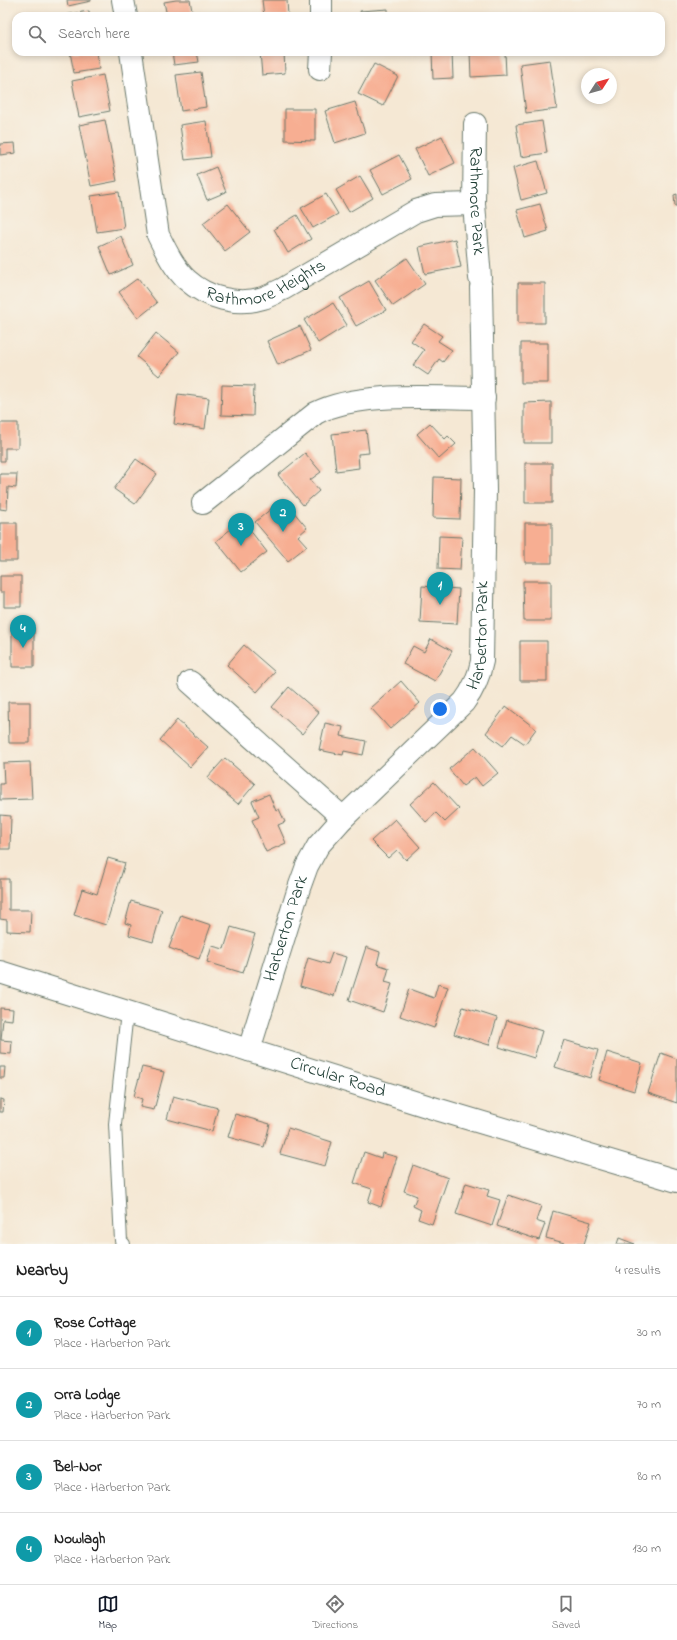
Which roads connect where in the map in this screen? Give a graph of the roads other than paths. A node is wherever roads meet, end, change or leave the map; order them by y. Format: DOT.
graph roads {
  1 [pos="124,0"];
  2 [pos="321,0"];
  3 [pos="126,12"];
  4 [pos="321,12"];
  5 [pos="132,56"];
  6 [pos="475,124"];
  7 [pos="474,204"];
  8 [pos="480,282"];
  9 [pos="484,398"];
  10 [pos="203,503"];
  11 [pos="190,682"];
  12 [pos="343,818"];
  13 [pos="0,972"];
  14 [pos="127,1012"];
  15 [pos="249,1050"];
  16 [pos="677,1181"];
  17 [pos="124,1244"];
  1 -- 3 [label="street"];
  2 -- 4 [label="street"];
  5 -- 7 [label="street, Rathmore Heights"];
  6 -- 7 [label="street, Rathmore Park"];
  7 -- 8 [label="street, Rathmore Park"];
  8 -- 9 [label="street, Harberton Park"];
  9 -- 10 [label="street"];
  9 -- 12 [label="street, Harberton Park"];
  11 -- 12 [label="street"];
  12 -- 15 [label="street, Harberton Park"];
  13 -- 14 [label="street, Circular Road"];
  14 -- 15 [label="street, Circular Road"];
  14 -- 17 [label="lane"];
  15 -- 16 [label="street, Circular Road"];
}
